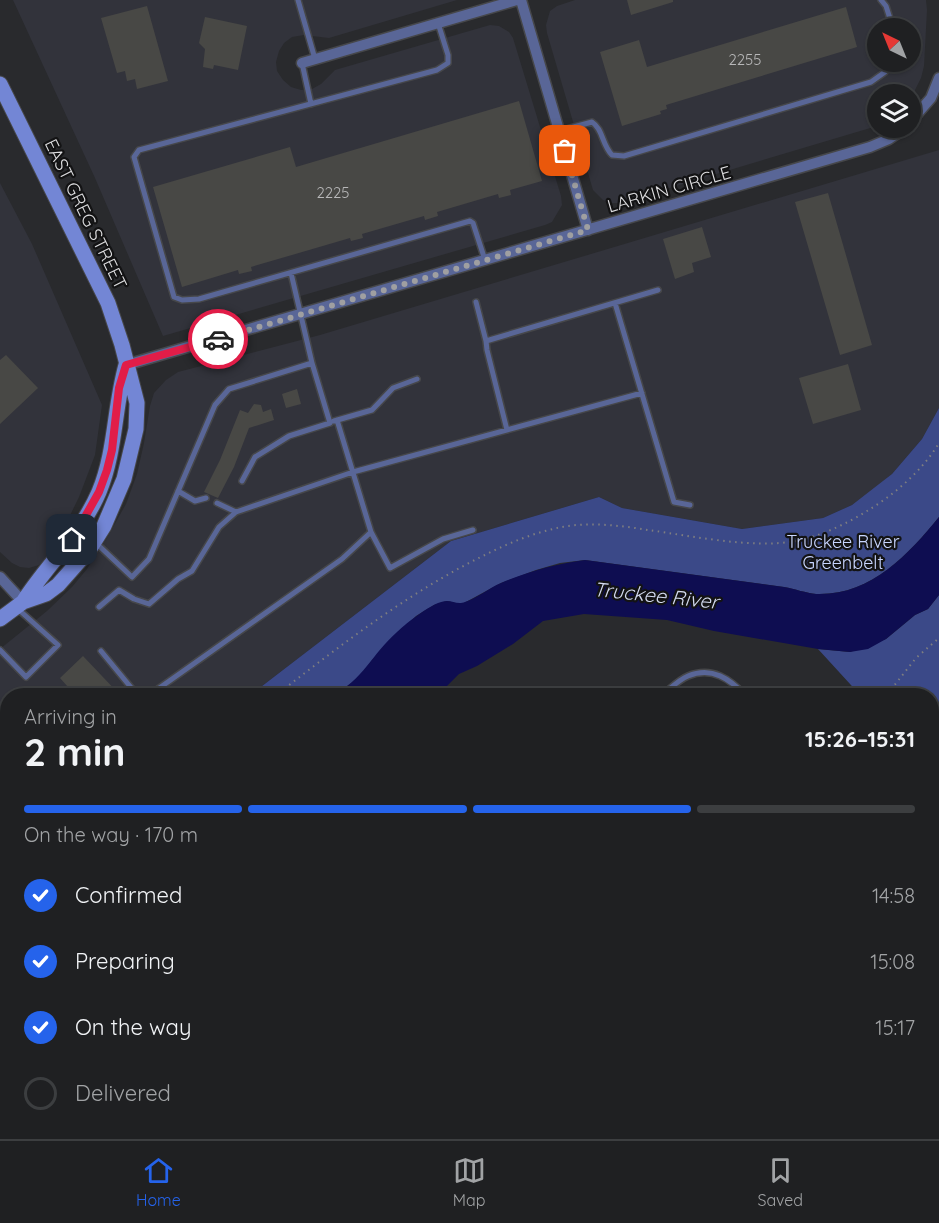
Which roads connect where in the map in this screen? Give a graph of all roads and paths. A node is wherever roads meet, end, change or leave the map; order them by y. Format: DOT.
graph roads {
  1 [pos="298,0"];
  2 [pos="519,0"];
  3 [pos="881,0"];
  4 [pos="890,18"];
  5 [pos="438,23"];
  6 [pos="315,59"];
  7 [pos="302,63"];
  8 [pos="885,72"];
  9 [pos="939,78"];
  10 [pos="0,84"];
  11 [pos="311,104"];
  12 [pos="921,110"];
  13 [pos="559,131"];
  14 [pos="892,138"];
  15 [pos="588,230"];
  16 [pos="485,260"];
  17 [pos="291,273"];
  18 [pos="658,290"];
  19 [pos="476,302"];
  20 [pos="615,303"];
  21 [pos="302,314"];
  22 [pos="486,341"];
  23 [pos="312,363"];
  24 [pos="126,365"];
  25 [pos="417,379"];
  26 [pos="642,393"];
  27 [pos="337,420"];
  28 [pos="330,423"];
  29 [pos="507,430"];
  30 [pos="939,443"];
  31 [pos="353,472"];
  32 [pos="242,481"];
  33 [pos="178,491"];
  34 [pos="206,498"];
  35 [pos="217,503"];
  36 [pos="690,505"];
  37 [pos="236,512"];
  38 [pos="473,530"];
  39 [pos="371,532"];
  40 [pos="94,542"];
  41 [pos="0,577"];
  42 [pos="20,605"];
  43 [pos="99,607"];
  44 [pos="0,619"];
  45 [pos="939,638"];
  46 [pos="0,650"];
  47 [pos="101,651"];
  48 [pos="131,688"];
  49 [pos="159,688"];
  50 [pos="286,688"];
  51 [pos="671,688"];
  52 [pos="737,688"];
  53 [pos="893,688"];
  1 -- 6 [label="lane"];
  2 -- 5 [label="street"];
  2 -- 13 [label="street"];
  3 -- 4 [label="lane"];
  5 -- 6 [label="street"];
  5 -- 11 [label="lane"];
  6 -- 7 [label="street"];
  7 -- 11 [label="lane"];
  8 -- 13 [label="lane"];
  9 -- 12 [label="street"];
  10 -- 24 [label="main road, EAST GREG STREET"];
  11 -- 17 [label="lane"];
  13 -- 15 [label="street"];
  14 -- 15 [label="street, LARKIN CIRCLE"];
  15 -- 16 [label="street, LARKIN CIRCLE"];
  16 -- 17 [label="lane"];
  16 -- 21 [label="street, LARKIN CIRCLE"];
  17 -- 21 [label="lane"];
  18 -- 20 [label="lane"];
  19 -- 22 [label="lane"];
  20 -- 22 [label="lane"];
  20 -- 26 [label="lane"];
  21 -- 23 [label="lane"];
  21 -- 24 [label="street, LARKIN CIRCLE"];
  22 -- 29 [label="lane"];
  23 -- 28 [label="lane"];
  23 -- 33 [label="lane"];
  24 -- 40 [label="main road, EAST GREG STREET"];
  24 -- 42 [label="main road, EAST GREG STREET"];
  25 -- 27 [label="lane"];
  26 -- 29 [label="lane"];
  26 -- 36 [label="lane"];
  27 -- 28 [label="lane"];
  27 -- 31 [label="lane"];
  28 -- 32 [label="lane"];
  29 -- 31 [label="lane"];
  30 -- 50 [label="path"];
  31 -- 37 [label="lane"];
  31 -- 39 [label="lane"];
  33 -- 34 [label="lane"];
  33 -- 40 [label="lane"];
  35 -- 37 [label="lane"];
  37 -- 43 [label="lane"];
  38 -- 39 [label="lane"];
  39 -- 49 [label="lane"];
  40 -- 42 [label="main road, EAST GREG STREET"];
  41 -- 42 [label="street"];
  42 -- 44 [label="main road, EAST GREG STREET"];
  42 -- 46 [label="lane"];
  45 -- 53 [label="path"];
  47 -- 48 [label="lane"];
  51 -- 52 [label="lane"];
}
